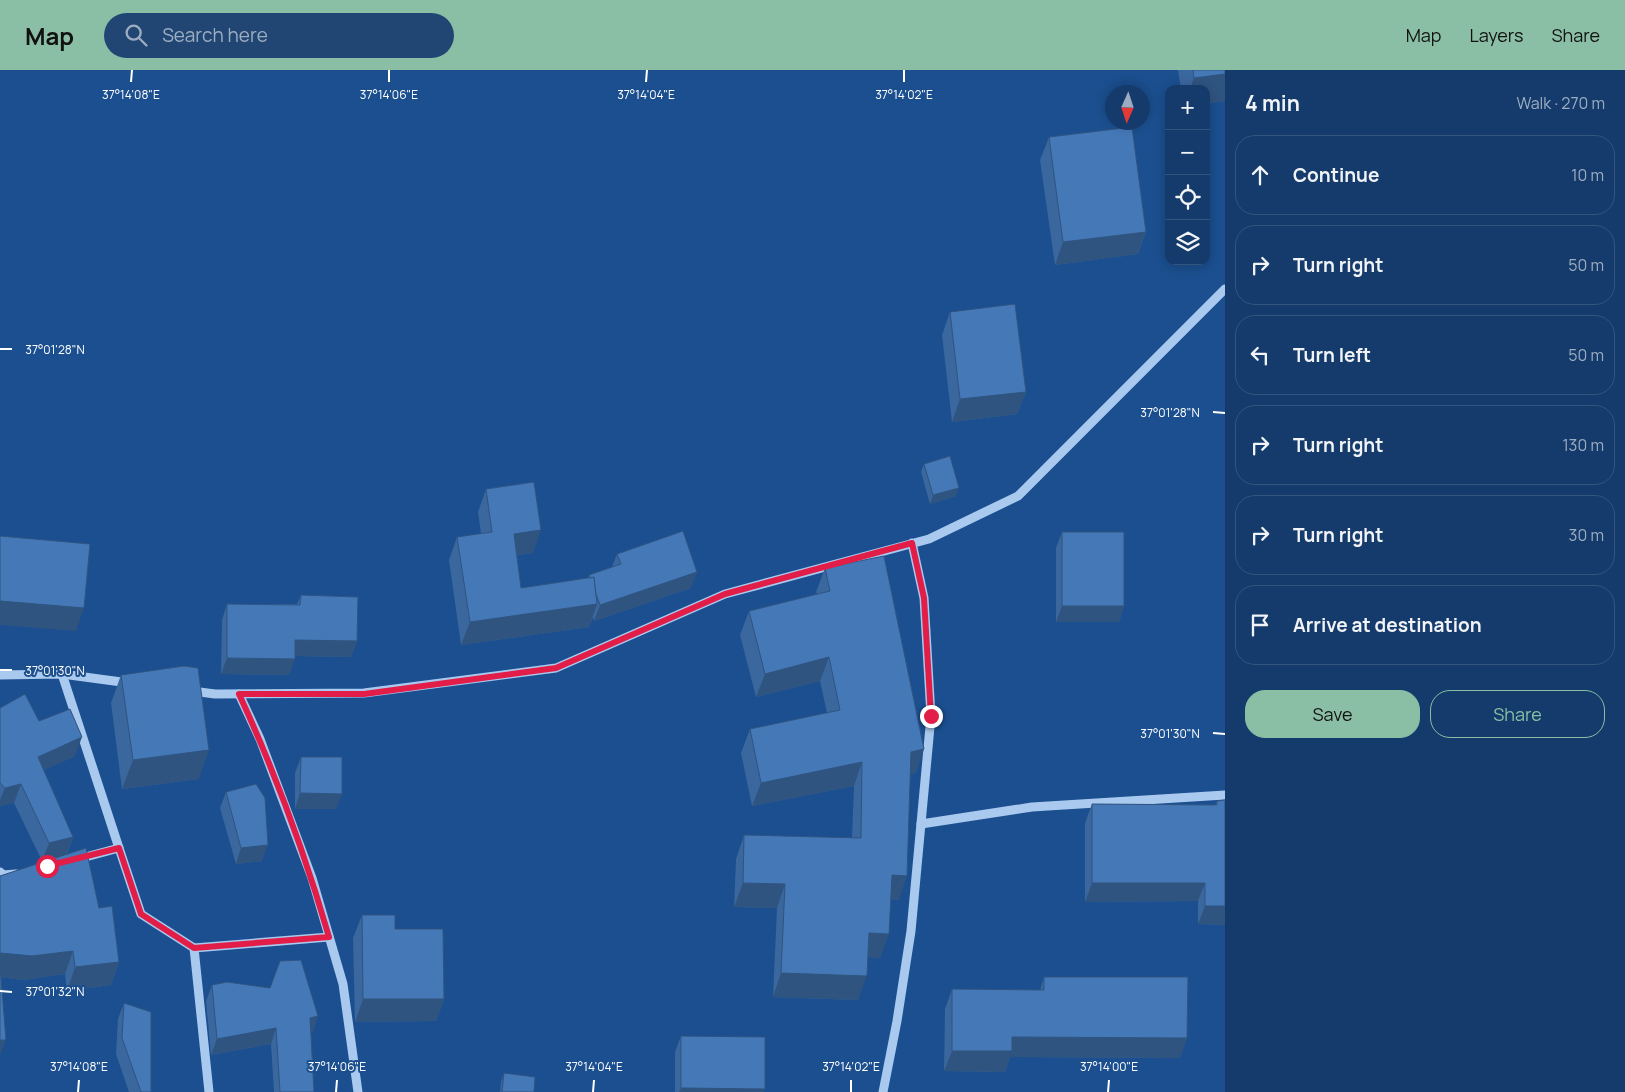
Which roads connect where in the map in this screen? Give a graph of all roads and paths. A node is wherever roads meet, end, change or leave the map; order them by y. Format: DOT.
graph roads {
  1 [pos="1225,289"];
  2 [pos="912,543"];
  3 [pos="62,674"];
  4 [pos="0,675"];
  5 [pos="138,684"];
  6 [pos="186,691"];
  7 [pos="239,694"];
  8 [pos="1225,795"];
  9 [pos="921,824"];
  10 [pos="119,848"];
  11 [pos="64,862"];
  12 [pos="0,872"];
  13 [pos="23,872"];
  14 [pos="329,937"];
  15 [pos="194,948"];
  16 [pos="208,1092"];
  17 [pos="358,1092"];
  18 [pos="883,1092"];
  1 -- 2 [label="street"];
  2 -- 7 [label="street"];
  2 -- 9 [label="street"];
  3 -- 4 [label="street"];
  3 -- 5 [label="street"];
  3 -- 10 [label="street"];
  6 -- 7 [label="street"];
  7 -- 14 [label="street"];
  8 -- 9 [label="street"];
  9 -- 18 [label="street"];
  10 -- 11 [label="street"];
  10 -- 15 [label="street"];
  12 -- 13 [label="street"];
  14 -- 15 [label="street"];
  14 -- 17 [label="street"];
  15 -- 16 [label="street"];
}
